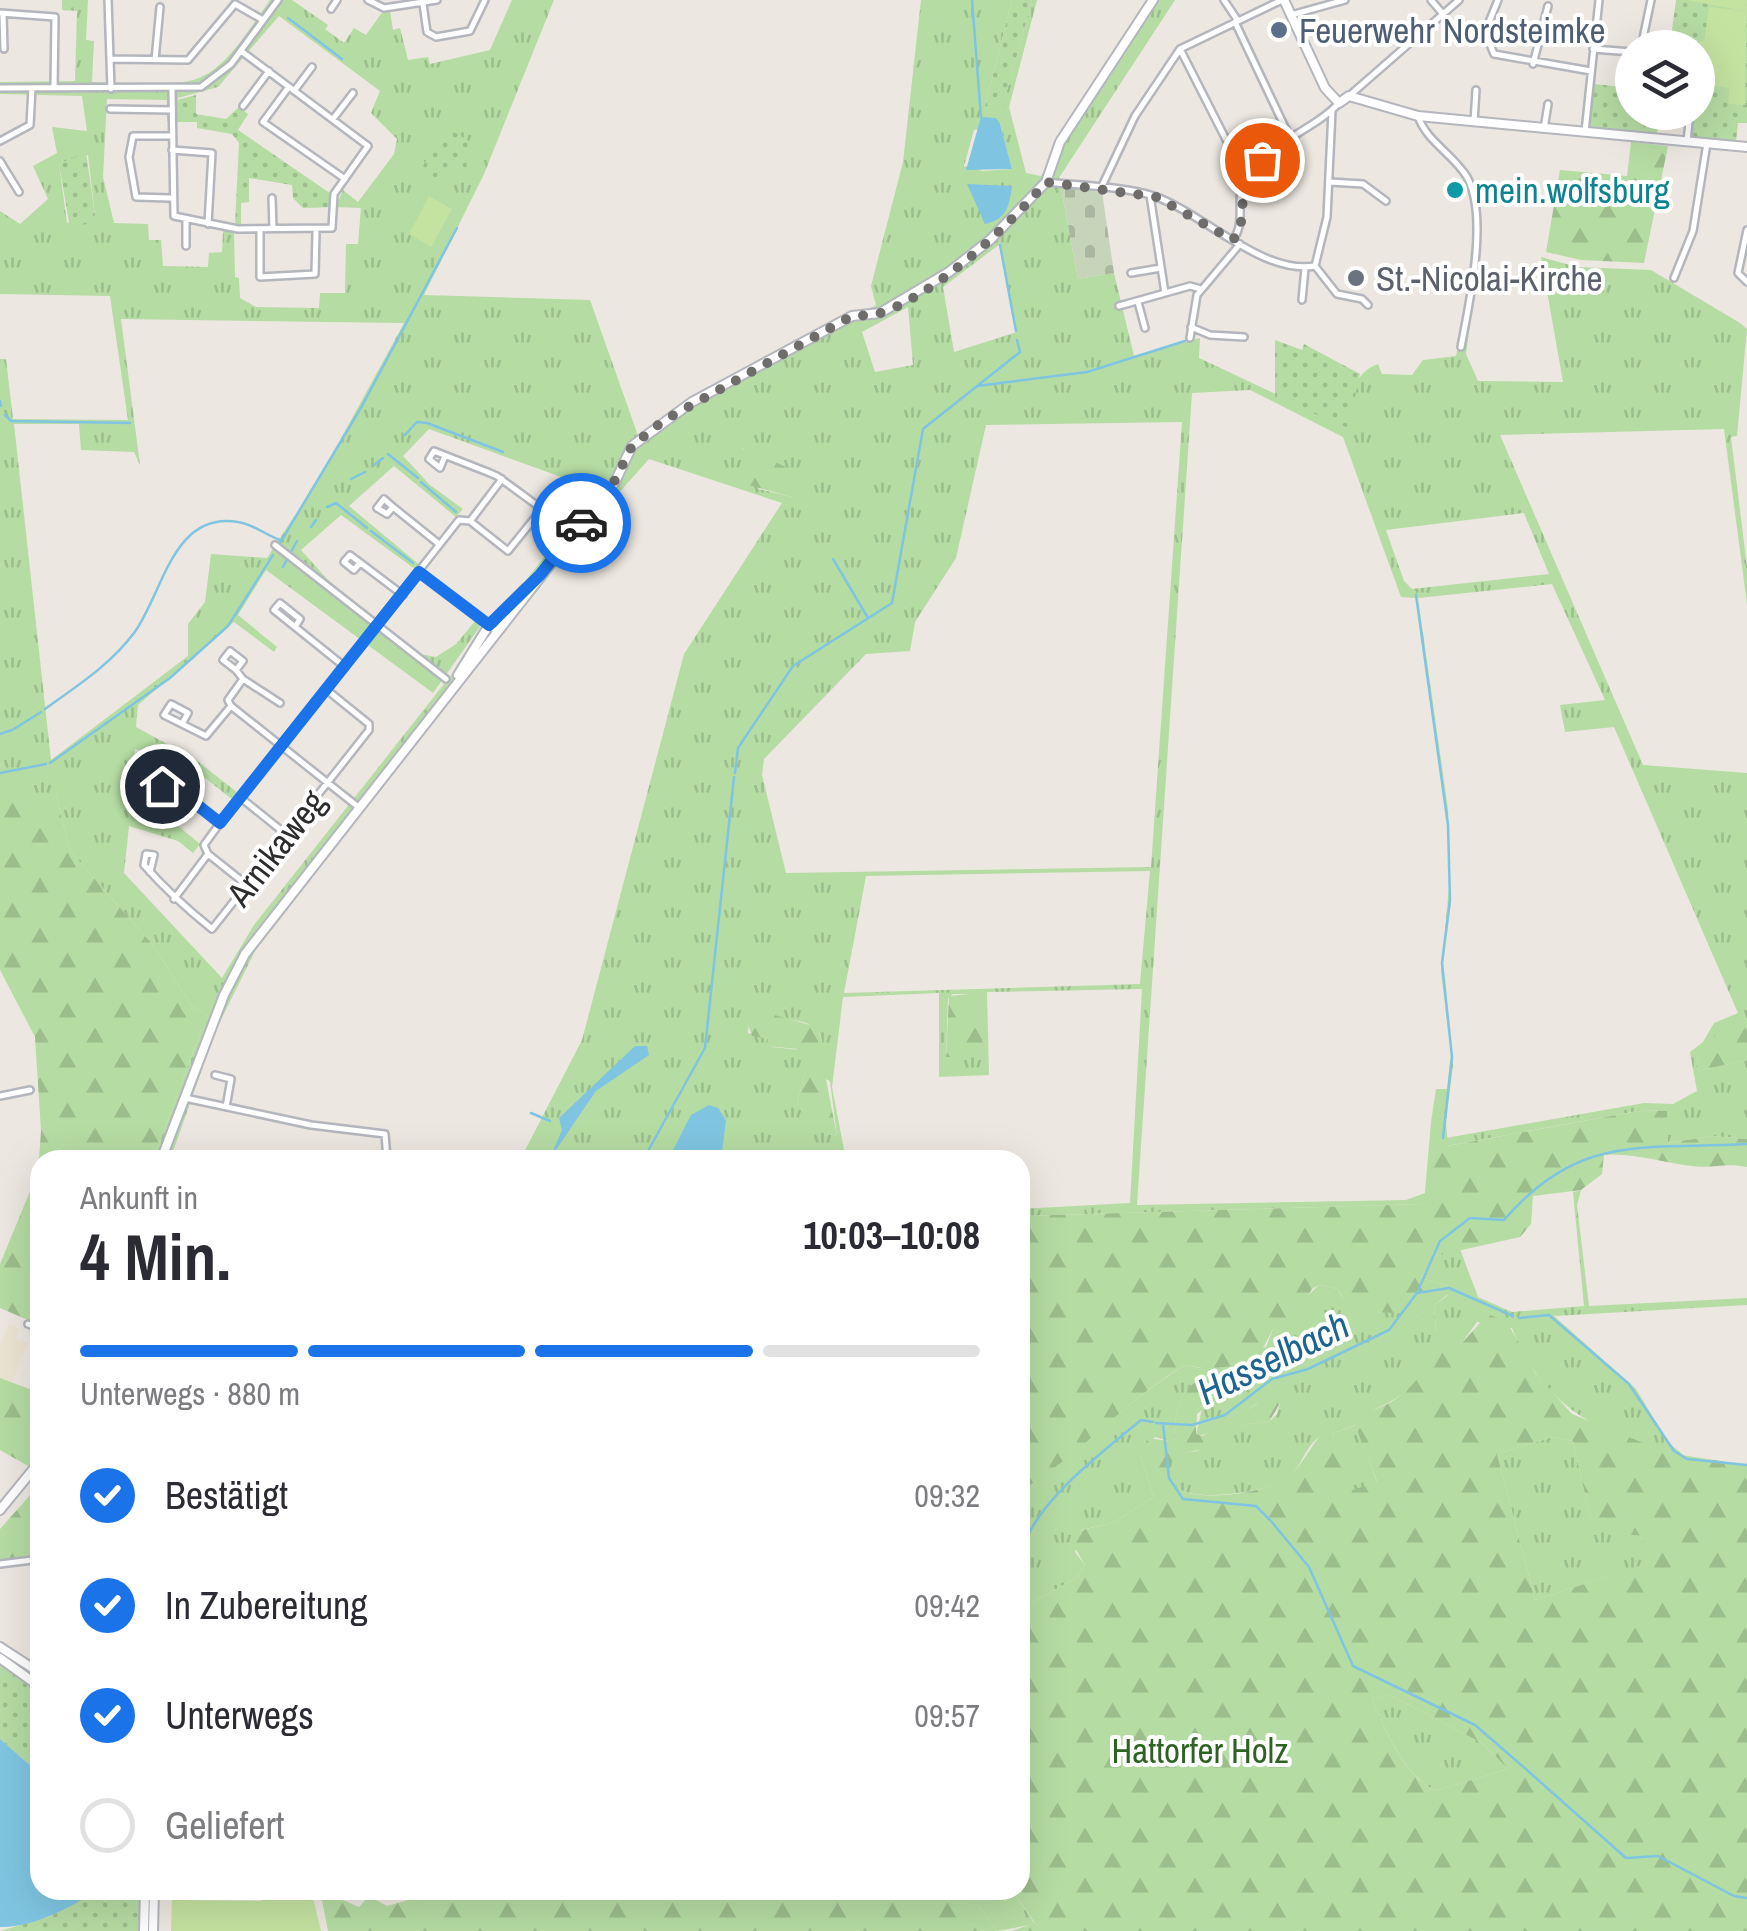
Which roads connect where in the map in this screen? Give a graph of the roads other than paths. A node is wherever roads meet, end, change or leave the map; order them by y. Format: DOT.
graph roads {
  1 [pos="108,0"];
  2 [pos="224,0"];
  3 [pos="278,0"];
  4 [pos="337,0"];
  5 [pos="368,0"];
  6 [pos="437,0"];
  7 [pos="485,0"];
  8 [pos="1153,0"];
  9 [pos="1224,0"];
  10 [pos="1261,0"];
  11 [pos="1283,0"];
  12 [pos="1345,0"];
  13 [pos="1432,0"];
  14 [pos="1459,0"];
  15 [pos="1498,0"];
  16 [pos="1599,0"];
  17 [pos="1650,0"];
  18 [pos="423,4"];
  19 [pos="232,6"];
  20 [pos="1548,6"];
  21 [pos="1266,7"];
  22 [pos="160,8"];
  23 [pos="331,8"];
  24 [pos="2,14"];
  25 [pos="1443,14"];
  26 [pos="1292,15"];
  27 [pos="264,20"];
  28 [pos="1236,21"];
  29 [pos="1644,30"];
  30 [pos="4,48"];
  31 [pos="1180,49"];
  32 [pos="1593,49"];
  33 [pos="241,51"];
  34 [pos="1615,51"];
  35 [pos="111,59"];
  36 [pos="155,60"];
  37 [pos="1534,64"];
  38 [pos="312,67"];
  39 [pos="269,71"];
  40 [pos="1591,71"];
  41 [pos="0,88"];
  42 [pos="32,88"];
  43 [pos="54,88"];
  44 [pos="111,89"];
  45 [pos="292,89"];
  46 [pos="172,90"];
  47 [pos="1476,90"];
  48 [pos="353,93"];
  49 [pos="1349,96"];
  50 [pos="1548,104"];
  51 [pos="243,106"];
  52 [pos="1336,107"];
  53 [pos="110,108"];
  54 [pos="172,110"];
  55 [pos="1418,116"];
  56 [pos="333,119"];
  57 [pos="1474,122"];
  58 [pos="1544,129"];
  59 [pos="1688,130"];
  60 [pos="1584,132"];
  61 [pos="172,136"];
  62 [pos="1291,140"];
  63 [pos="0,141"];
  64 [pos="1687,142"];
  65 [pos="1707,143"];
  66 [pos="1747,147"];
  67 [pos="172,150"];
  68 [pos="0,161"];
  69 [pos="1298,176"];
  70 [pos="1245,177"];
  71 [pos="345,179"];
  72 [pos="1046,182"];
  73 [pos="1330,182"];
  74 [pos="1101,188"];
  75 [pos="19,192"];
  76 [pos="1474,194"];
  77 [pos="1530,194"];
  78 [pos="1150,195"];
  79 [pos="170,198"];
  80 [pos="272,198"];
  81 [pos="1386,201"];
  82 [pos="186,220"];
  83 [pos="208,224"];
  84 [pos="273,228"];
  85 [pos="260,230"];
  86 [pos="1747,230"];
  87 [pos="316,232"];
  88 [pos="1236,242"];
  89 [pos="186,246"];
  90 [pos="1315,266"];
  91 [pos="1305,267"];
  92 [pos="1161,268"];
  93 [pos="1131,273"];
  94 [pos="1674,278"];
  95 [pos="1747,282"];
  96 [pos="1201,289"];
  97 [pos="1166,293"];
  98 [pos="1302,300"];
  99 [pos="1138,301"];
  100 [pos="1368,305"];
  101 [pos="1119,306"];
  102 [pos="1191,326"];
  103 [pos="1146,328"];
  104 [pos="1244,337"];
  105 [pos="1190,338"];
  106 [pos="1461,348"];
  107 [pos="445,456"];
  108 [pos="502,479"];
  109 [pos="393,507"];
  110 [pos="470,521"];
  111 [pos="440,544"];
  112 [pos="275,546"];
  113 [pos="360,563"];
  114 [pos="419,572"];
  115 [pos="402,595"];
  116 [pos="378,626"];
  117 [pos="296,628"];
  118 [pos="492,628"];
  119 [pos="346,667"];
  120 [pos="236,670"];
  121 [pos="446,679"];
  122 [pos="243,680"];
  123 [pos="327,690"];
  124 [pos="230,703"];
  125 [pos="280,704"];
  126 [pos="182,724"];
  127 [pos="282,746"];
  128 [pos="328,782"];
  129 [pos="171,789"];
  130 [pos="241,798"];
  131 [pos="355,804"];
  132 [pos="220,823"];
  133 [pos="287,835"];
  134 [pos="208,854"];
  135 [pos="150,872"];
  136 [pos="247,885"];
  137 [pos="174,898"];
  138 [pos="215,1075"];
  139 [pos="30,1090"];
  140 [pos="0,1096"];
  141 [pos="185,1098"];
  142 [pos="226,1107"];
  143 [pos="167,1150"];
  144 [pos="387,1150"];
  145 [pos="30,1473"];
  146 [pos="1,1507"];
  147 [pos="30,1561"];
  148 [pos="0,1564"];
  149 [pos="0,1647"];
  150 [pos="0,1658"];
  151 [pos="30,1666"];
  152 [pos="30,1680"];
  153 [pos="145,1900"];
  154 [pos="154,1900"];
  155 [pos="144,1931"];
  156 [pos="153,1931"];
  1 -- 35 [label="street"];
  2 -- 19 [label="street"];
  3 -- 27 [label="street"];
  4 -- 23 [label="street"];
  5 -- 18 [label="street"];
  6 -- 18 [label="street"];
  7 -- 18 [label="street"];
  8 -- 72 [label="street"];
  9 -- 28 [label="street"];
  10 -- 21 [label="street"];
  11 -- 21 [label="street"];
  11 -- 26 [label="street"];
  12 -- 26 [label="street"];
  13 -- 25 [label="street"];
  14 -- 25 [label="street"];
  15 -- 37 [label="street"];
  16 -- 32 [label="street"];
  17 -- 29 [label="street"];
  19 -- 27 [label="street"];
  19 -- 36 [label="street"];
  20 -- 37 [label="street"];
  21 -- 28 [label="street"];
  22 -- 36 [label="street"];
  24 -- 30 [label="street"];
  24 -- 43 [label="street"];
  25 -- 49 [label="street"];
  26 -- 52 [label="street"];
  27 -- 33 [label="street"];
  28 -- 31 [label="street"];
  28 -- 62 [label="street"];
  31 -- 70 [label="street"];
  31 -- 74 [label="street"];
  32 -- 34 [label="street"];
  32 -- 40 [label="street"];
  33 -- 39 [label="street"];
  33 -- 46 [label="street"];
  35 -- 36 [label="street"];
  35 -- 44 [label="street"];
  37 -- 40 [label="street"];
  38 -- 45 [label="street"];
  39 -- 45 [label="street"];
  39 -- 51 [label="street"];
  40 -- 60 [label="street"];
  41 -- 42 [label="street"];
  42 -- 43 [label="street"];
  42 -- 63 [label="street"];
  43 -- 44 [label="street"];
  44 -- 46 [label="street"];
  45 -- 56 [label="street"];
  45 -- 71 [label="street"];
  46 -- 54 [label="street"];
  47 -- 57 [label="street"];
  48 -- 56 [label="street"];
  49 -- 52 [label="street"];
  49 -- 55 [label="street"];
  50 -- 58 [label="street"];
  52 -- 62 [label="street"];
  52 -- 73 [label="street"];
  53 -- 54 [label="street"];
  54 -- 61 [label="street"];
  55 -- 57 [label="street"];
  55 -- 76 [label="street"];
  56 -- 71 [label="street"];
  57 -- 58 [label="street"];
  58 -- 60 [label="street"];
  59 -- 64 [label="street"];
  60 -- 64 [label="street"];
  61 -- 67 [label="street"];
  61 -- 79 [label="street"];
  62 -- 69 [label="street"];
  62 -- 70 [label="street"];
  64 -- 65 [label="street"];
  65 -- 66 [label="street"];
  65 -- 94 [label="street"];
  67 -- 79 [label="street"];
  67 -- 83 [label="street"];
  68 -- 75 [label="street"];
  70 -- 88 [label="street"];
  71 -- 87 [label="street"];
  72 -- 74 [label="street"];
  72 -- 118 [label="street"];
  73 -- 81 [label="street"];
  73 -- 90 [label="street"];
  74 -- 78 [label="street"];
  76 -- 77 [label="street"];
  76 -- 106 [label="street"];
  78 -- 88 [label="street"];
  78 -- 92 [label="street"];
  79 -- 82 [label="street"];
  80 -- 84 [label="street"];
  82 -- 83 [label="street"];
  82 -- 89 [label="street"];
  83 -- 85 [label="street"];
  84 -- 85 [label="street"];
  84 -- 87 [label="street"];
  85 -- 87 [label="street"];
  86 -- 95 [label="street"];
  88 -- 91 [label="street"];
  88 -- 96 [label="street"];
  90 -- 91 [label="street"];
  90 -- 100 [label="street"];
  91 -- 98 [label="street"];
  92 -- 93 [label="street"];
  92 -- 97 [label="street"];
  96 -- 97 [label="street"];
  96 -- 102 [label="street"];
  97 -- 99 [label="street"];
  99 -- 101 [label="street"];
  99 -- 103 [label="street"];
  102 -- 104 [label="street"];
  102 -- 105 [label="street"];
  107 -- 108 [label="street"];
  108 -- 110 [label="street, Arnikaweg"];
  108 -- 110 [label="street"];
  109 -- 111 [label="street"];
  110 -- 111 [label="street, Arnikaweg"];
  111 -- 114 [label="street, Arnikaweg"];
  112 -- 116 [label="street"];
  113 -- 115 [label="street"];
  114 -- 115 [label="street, Arnikaweg"];
  114 -- 118 [label="street"];
  115 -- 116 [label="street, Arnikaweg"];
  116 -- 119 [label="street, Arnikaweg"];
  116 -- 121 [label="street"];
  117 -- 117 [label="street"];
  117 -- 119 [label="street"];
  118 -- 131 [label="street"];
  119 -- 123 [label="street, Arnikaweg"];
  120 -- 122 [label="street"];
  122 -- 124 [label="street"];
  122 -- 125 [label="street"];
  123 -- 127 [label="street, Arnikaweg"];
  123 -- 128 [label="street, Arnikaweg"];
  124 -- 126 [label="street"];
  124 -- 127 [label="street"];
  127 -- 128 [label="street"];
  127 -- 130 [label="street, Arnikaweg"];
  128 -- 131 [label="street"];
  128 -- 133 [label="street, Arnikaweg"];
  129 -- 132 [label="street"];
  130 -- 132 [label="street, Arnikaweg"];
  130 -- 133 [label="street"];
  131 -- 141 [label="street"];
  132 -- 134 [label="street, Arnikaweg"];
  133 -- 136 [label="street, Arnikaweg"];
  134 -- 136 [label="street"];
  134 -- 137 [label="street, Arnikaweg"];
  135 -- 137 [label="street"];
  136 -- 137 [label="street, Arnikaweg"];
  138 -- 142 [label="street"];
  139 -- 140 [label="street"];
  141 -- 142 [label="street"];
  141 -- 143 [label="street"];
  142 -- 144 [label="street"];
  145 -- 146 [label="street"];
  147 -- 148 [label="street"];
  149 -- 151 [label="street"];
  150 -- 152 [label="street"];
  153 -- 155 [label="street"];
  154 -- 156 [label="street"];
}
